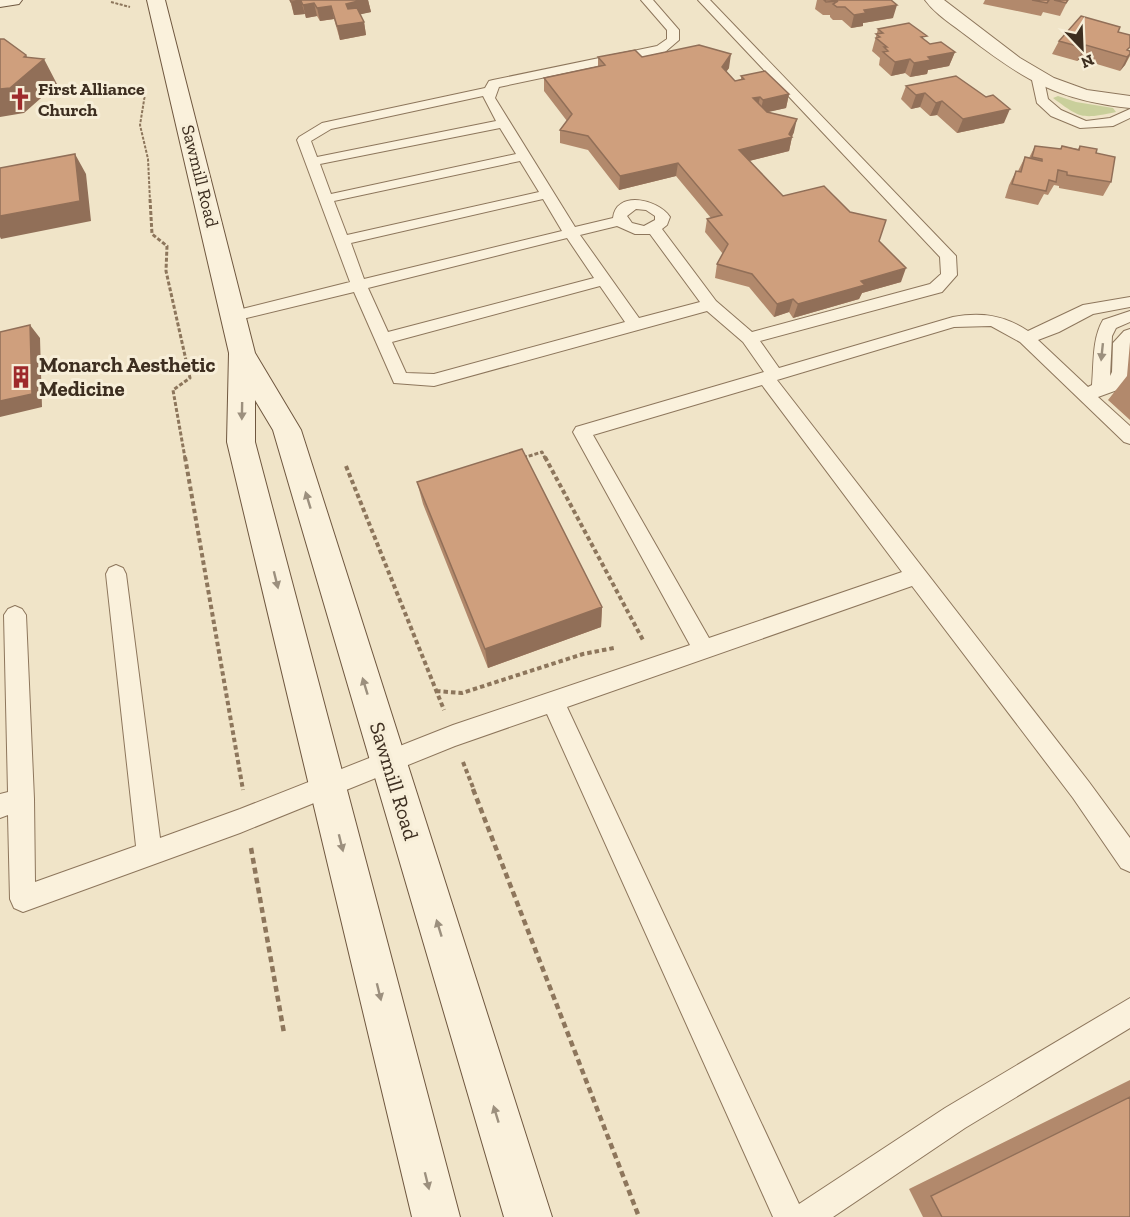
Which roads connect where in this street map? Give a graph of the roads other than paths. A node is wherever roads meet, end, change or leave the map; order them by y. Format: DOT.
graph roads {
  1 [pos="13,0"];
  2 [pos="156,0"];
  3 [pos="647,0"];
  4 [pos="704,0"];
  5 [pos="934,0"];
  6 [pos="0,2"];
  7 [pos="1038,80"];
  8 [pos="491,91"];
  9 [pos="1130,102"];
  10 [pos="1130,113"];
  11 [pos="504,123"];
  12 [pos="524,156"];
  13 [pos="312,162"];
  14 [pos="548,194"];
  15 [pos="326,199"];
  16 [pos="620,221"];
  17 [pos="654,229"];
  18 [pos="571,233"];
  19 [pos="341,241"];
  20 [pos="603,280"];
  21 [pos="358,286"];
  22 [pos="1130,302"];
  23 [pos="711,305"];
  24 [pos="234,316"];
  25 [pos="1130,316"];
  26 [pos="635,325"];
  27 [pos="1130,335"];
  28 [pos="749,338"];
  29 [pos="1026,338"];
  30 [pos="382,339"];
  31 [pos="242,353"];
  32 [pos="770,376"];
  33 [pos="1093,392"];
  34 [pos="1130,437"];
  35 [pos="116,574"];
  36 [pos="916,576"];
  37 [pos="15,615"];
  38 [pos="704,650"];
  39 [pos="553,702"];
  40 [pos="388,762"];
  41 [pos="327,786"];
  42 [pos="11,803"];
  43 [pos="149,853"];
  44 [pos="1130,859"];
  45 [pos="1130,1012"];
  46 [pos="436,1217"];
  47 [pos="528,1217"];
  48 [pos="789,1217"];
  49 [pos="806,1217"];
  1 -- 6 [label="main road"];
  2 -- 24 [label="main road, Sawmill Road"];
  3 -- 8 [label="lane"];
  4 -- 28 [label="lane"];
  5 -- 7 [label="main road"];
  7 -- 9 [label="main road"];
  7 -- 10 [label="lane"];
  8 -- 11 [label="lane"];
  8 -- 13 [label="lane"];
  11 -- 12 [label="lane"];
  11 -- 13 [label="lane"];
  12 -- 14 [label="lane"];
  12 -- 15 [label="lane"];
  13 -- 15 [label="lane"];
  14 -- 18 [label="lane"];
  14 -- 19 [label="lane"];
  15 -- 19 [label="lane"];
  16 -- 17 [label="lane"];
  16 -- 17 [label="lane"];
  16 -- 18 [label="lane"];
  17 -- 23 [label="lane"];
  18 -- 20 [label="lane"];
  18 -- 21 [label="lane"];
  19 -- 21 [label="lane"];
  20 -- 26 [label="lane"];
  20 -- 30 [label="lane"];
  21 -- 24 [label="lane"];
  21 -- 30 [label="lane"];
  22 -- 29 [label="lane"];
  23 -- 26 [label="lane"];
  23 -- 28 [label="lane"];
  24 -- 31 [label="main road, Sawmill Road"];
  25 -- 33 [label="lane, one-way"];
  26 -- 30 [label="lane"];
  27 -- 33 [label="lane"];
  28 -- 32 [label="lane"];
  29 -- 32 [label="lane"];
  29 -- 33 [label="lane"];
  40 -- 31 [label="main road, Sawmill Road, one-way"];
  31 -- 41 [label="main road, Sawmill Road, one-way"];
  32 -- 36 [label="lane"];
  32 -- 38 [label="lane"];
  33 -- 34 [label="lane"];
  35 -- 43 [label="lane"];
  36 -- 38 [label="lane"];
  36 -- 44 [label="lane"];
  37 -- 42 [label="lane"];
  38 -- 39 [label="lane"];
  39 -- 40 [label="lane"];
  39 -- 48 [label="lane"];
  40 -- 41 [label="lane"];
  47 -- 40 [label="main road, Sawmill Road, one-way"];
  41 -- 43 [label="lane"];
  41 -- 46 [label="main road, Sawmill Road, one-way"];
  42 -- 43 [label="lane"];
  45 -- 49 [label="lane"];
}
